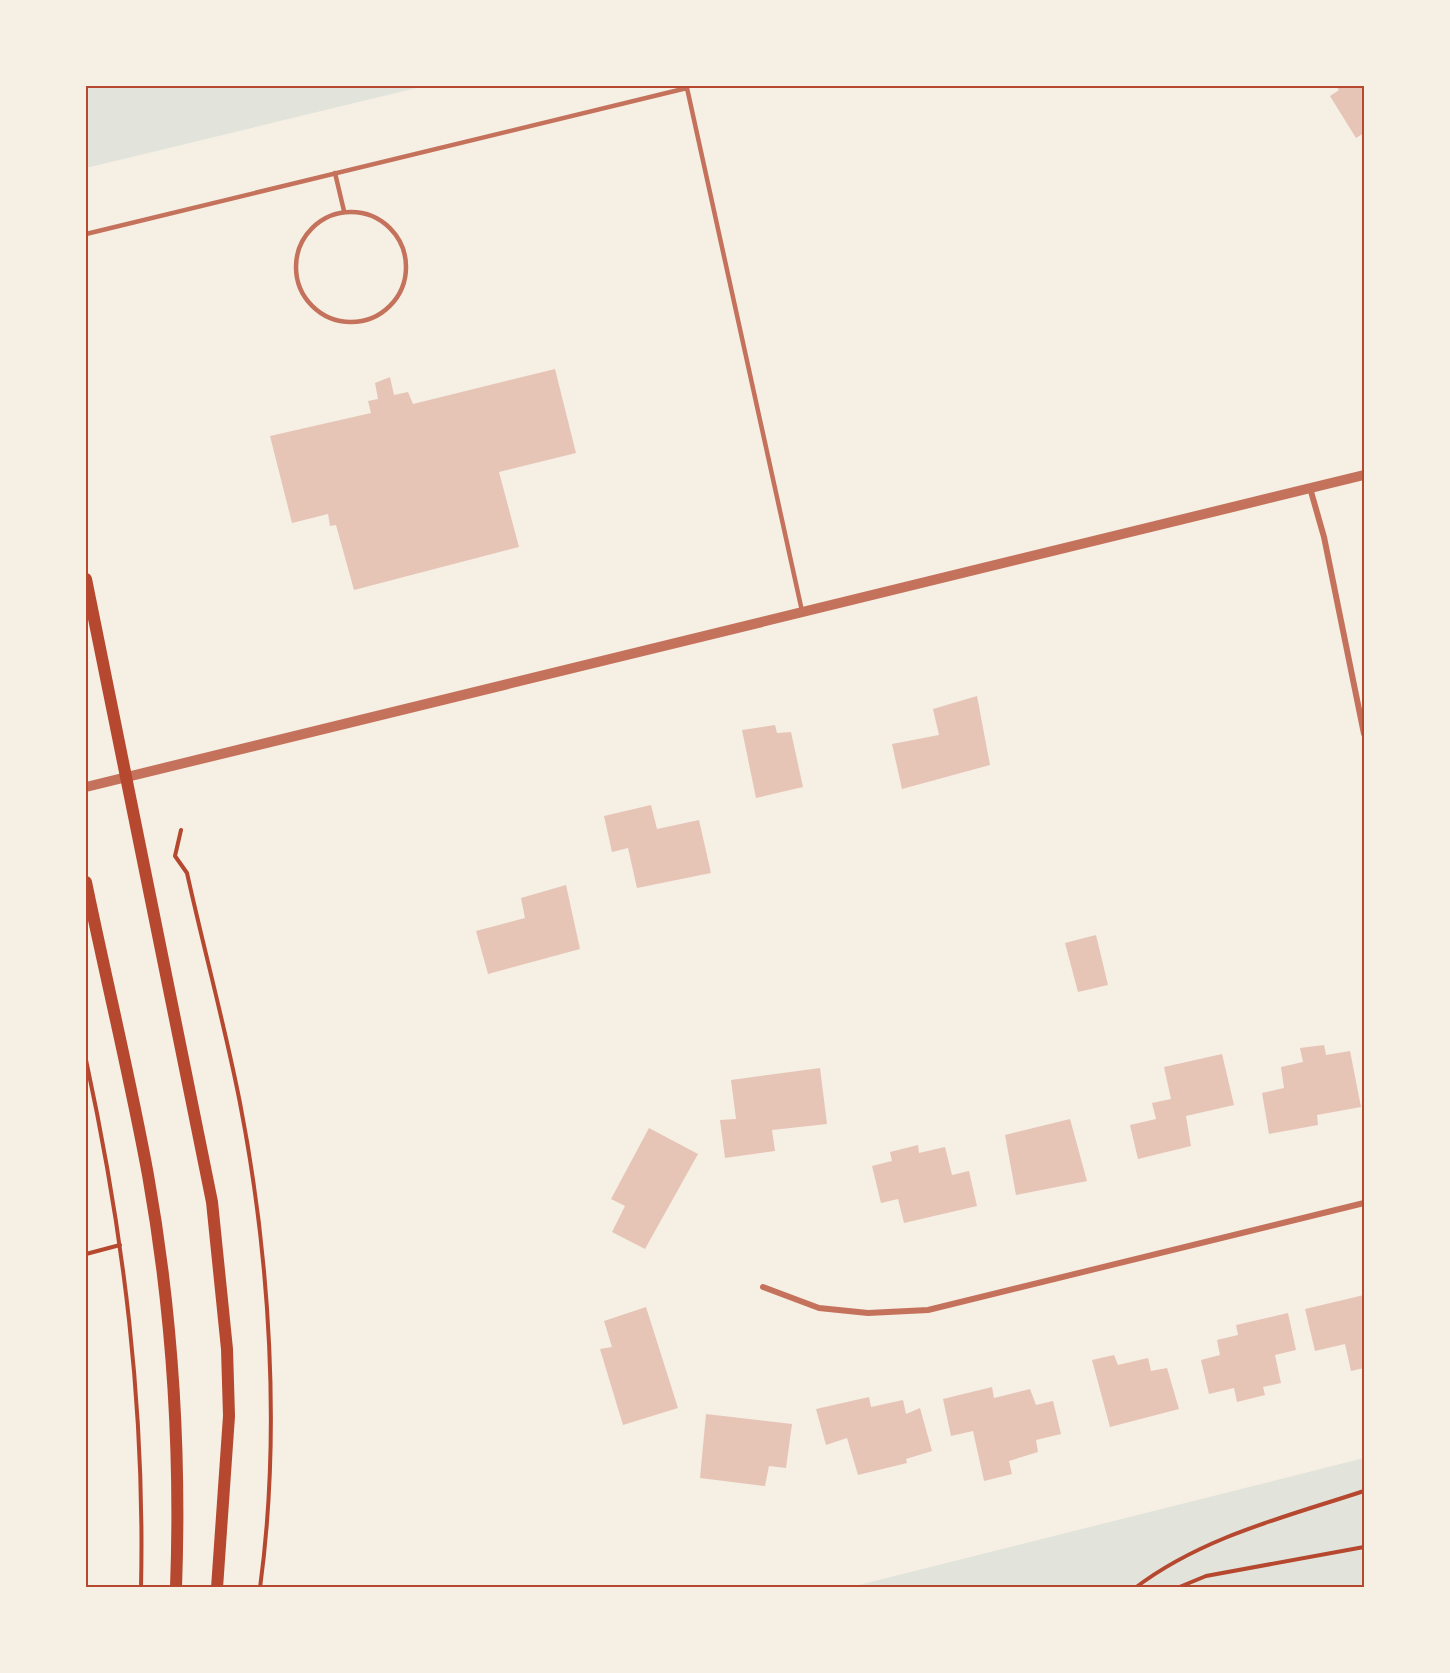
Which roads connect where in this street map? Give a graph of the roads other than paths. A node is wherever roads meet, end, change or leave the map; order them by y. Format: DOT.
graph roads {
  1 [pos="335,173"];
  2 [pos="344,211"];
  3 [pos="86,234"];
  4 [pos="1365,475"];
  5 [pos="1310,488"];
  6 [pos="86,579"];
  7 [pos="802,613"];
  8 [pos="1365,734"];
  9 [pos="126,776"];
  10 [pos="86,787"];
  11 [pos="86,882"];
  12 [pos="1365,1203"];
  13 [pos="763,1287"];
  14 [pos="177,1587"];
  15 [pos="217,1587"];
  1 -- 2 [label="lane"];
  1 -- 3 [label="lane"];
  1 -- 7 [label="lane"];
  2 -- 2 [label="lane"];
  4 -- 5 [label="street"];
  5 -- 7 [label="street"];
  5 -- 8 [label="street"];
  6 -- 9 [label="main road"];
  7 -- 9 [label="street"];
  9 -- 10 [label="street"];
  9 -- 15 [label="main road"];
  11 -- 14 [label="main road"];
  12 -- 13 [label="street"];
}
